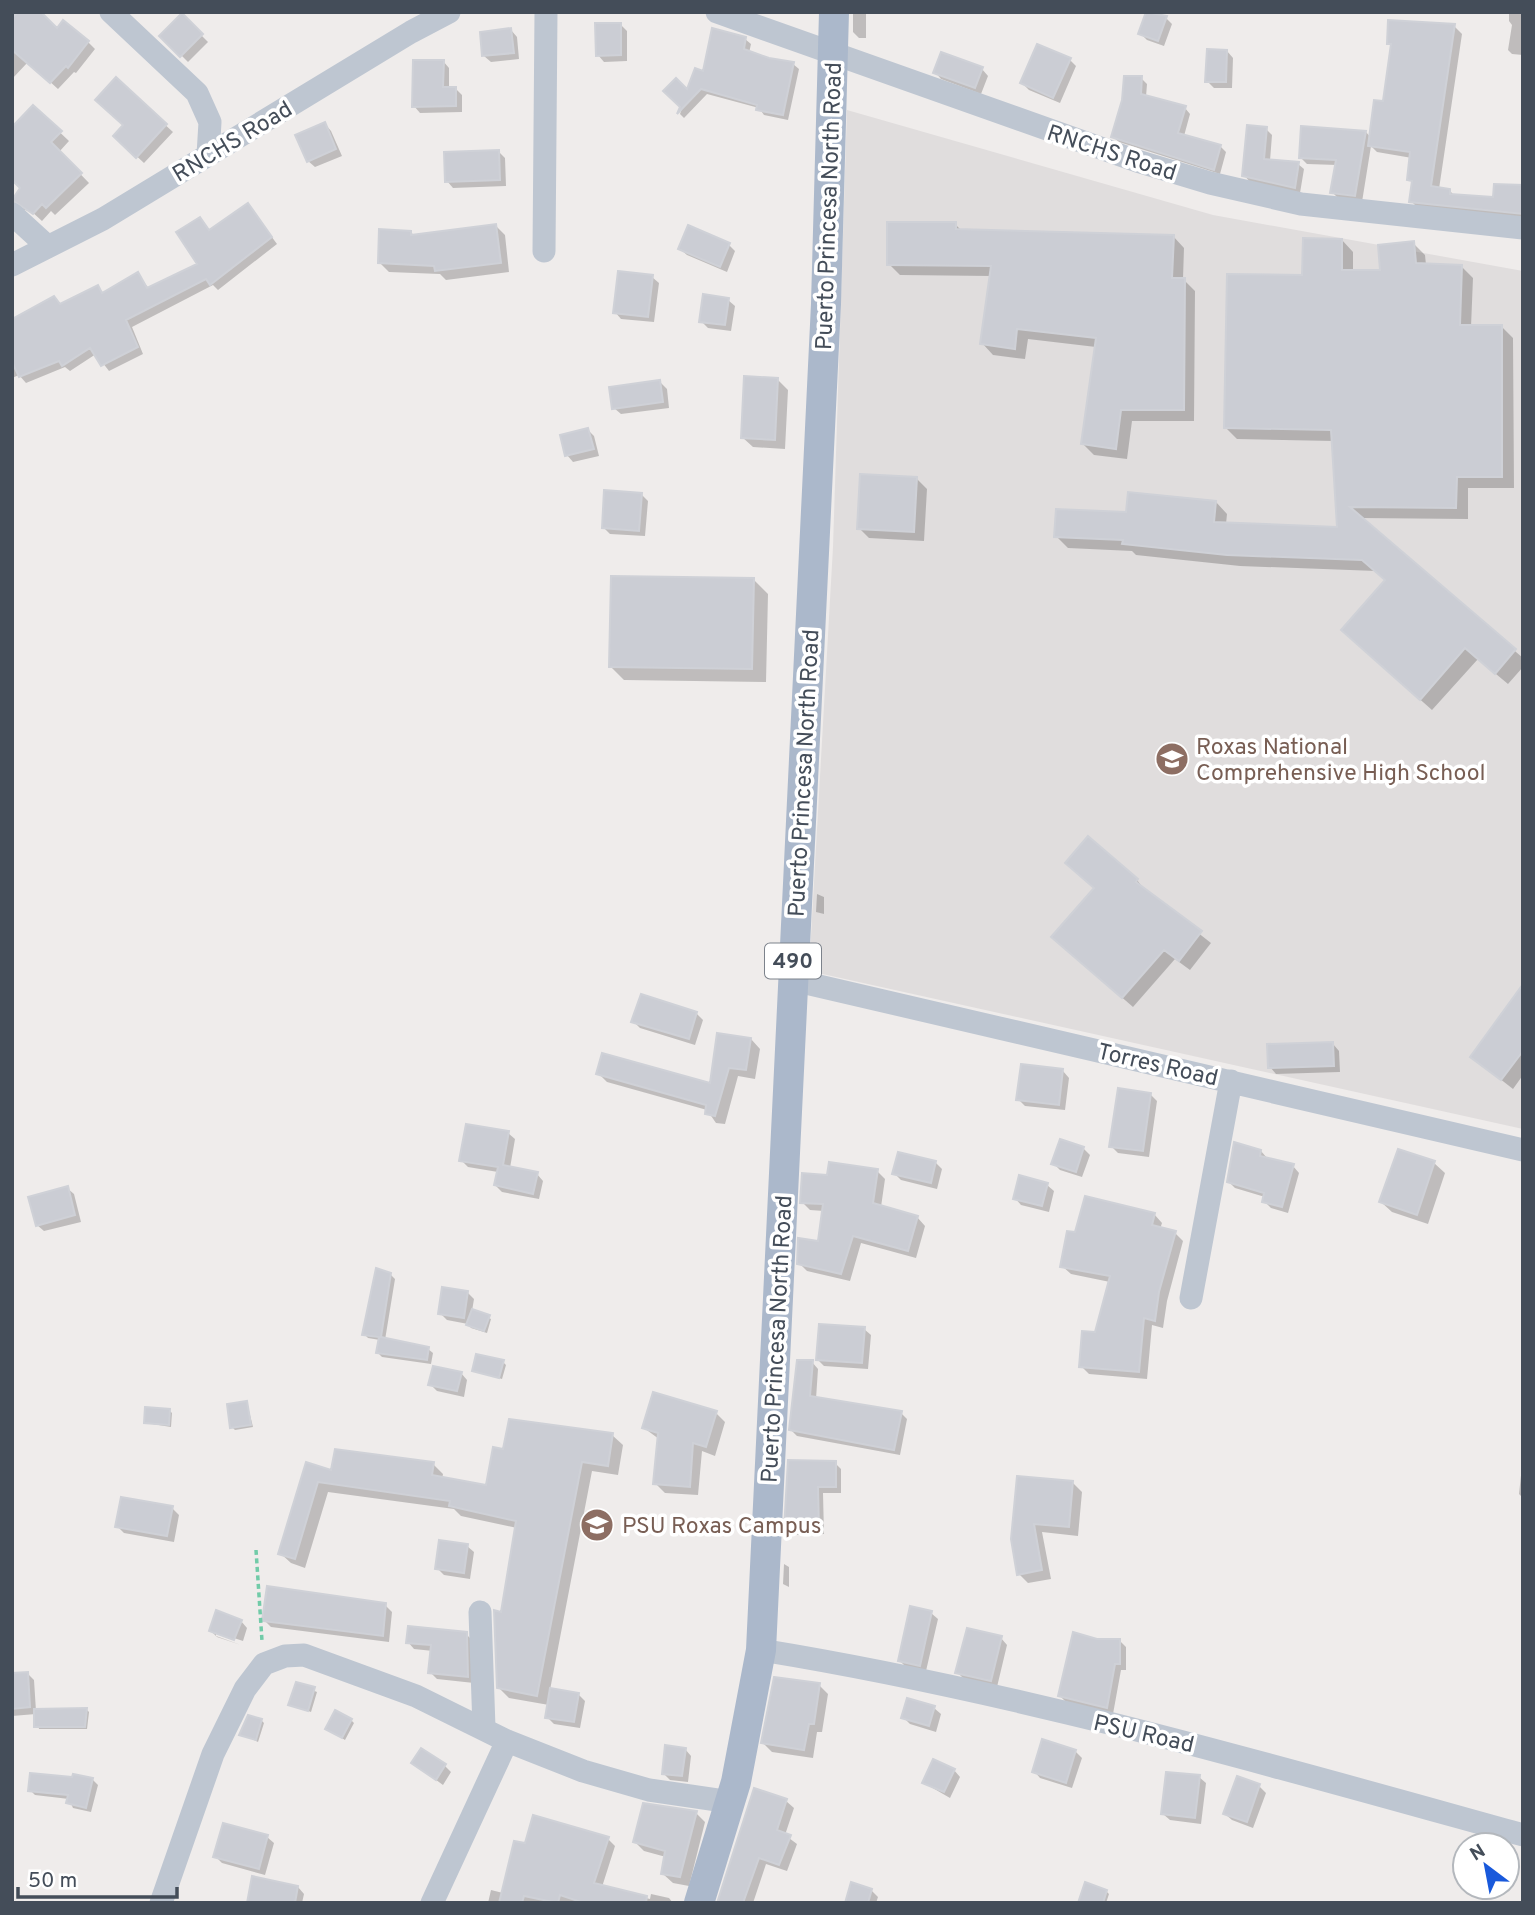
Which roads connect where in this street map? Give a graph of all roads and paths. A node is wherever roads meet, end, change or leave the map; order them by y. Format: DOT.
graph roads {
  1 [pos="111,12"];
  2 [pos="449,12"];
  3 [pos="547,12"];
  4 [pos="717,12"];
  5 [pos="834,12"];
  6 [pos="833,55"];
  7 [pos="208,155"];
  8 [pos="12,214"];
  9 [pos="1523,228"];
  10 [pos="47,246"];
  11 [pos="544,251"];
  12 [pos="12,265"];
  13 [pos="793,980"];
  14 [pos="1231,1081"];
  15 [pos="1523,1150"];
  16 [pos="1191,1298"];
  17 [pos="256,1550"];
  18 [pos="481,1612"];
  19 [pos="761,1650"];
  20 [pos="264,1664"];
  21 [pos="484,1728"];
  22 [pos="507,1741"];
  23 [pos="731,1802"];
  24 [pos="1523,1835"];
  25 [pos="162,1903"];
  26 [pos="432,1903"];
  27 [pos="699,1903"];
  1 -- 7 [label="street"];
  2 -- 7 [label="street, RNCHS Road"];
  3 -- 11 [label="street"];
  4 -- 6 [label="street, RNCHS Road"];
  5 -- 6 [label="main road, Puerto Princesa North Road / 490"];
  6 -- 9 [label="street, RNCHS Road"];
  6 -- 13 [label="main road, Puerto Princesa North Road / 490"];
  7 -- 10 [label="street, RNCHS Road"];
  8 -- 10 [label="street"];
  10 -- 12 [label="street, RNCHS Road"];
  13 -- 14 [label="street, Torres Road"];
  13 -- 19 [label="main road, Puerto Princesa North Road / 490"];
  14 -- 15 [label="street, Torres Road"];
  14 -- 16 [label="street"];
  17 -- 20 [label="path"];
  18 -- 21 [label="street"];
  19 -- 23 [label="main road, Puerto Princesa North Road / 490"];
  19 -- 24 [label="street, PSU Road"];
  20 -- 21 [label="street"];
  20 -- 25 [label="street"];
  21 -- 22 [label="street"];
  22 -- 23 [label="street"];
  22 -- 26 [label="street"];
  23 -- 27 [label="main road, Puerto Princesa North Road / 490"];
}
